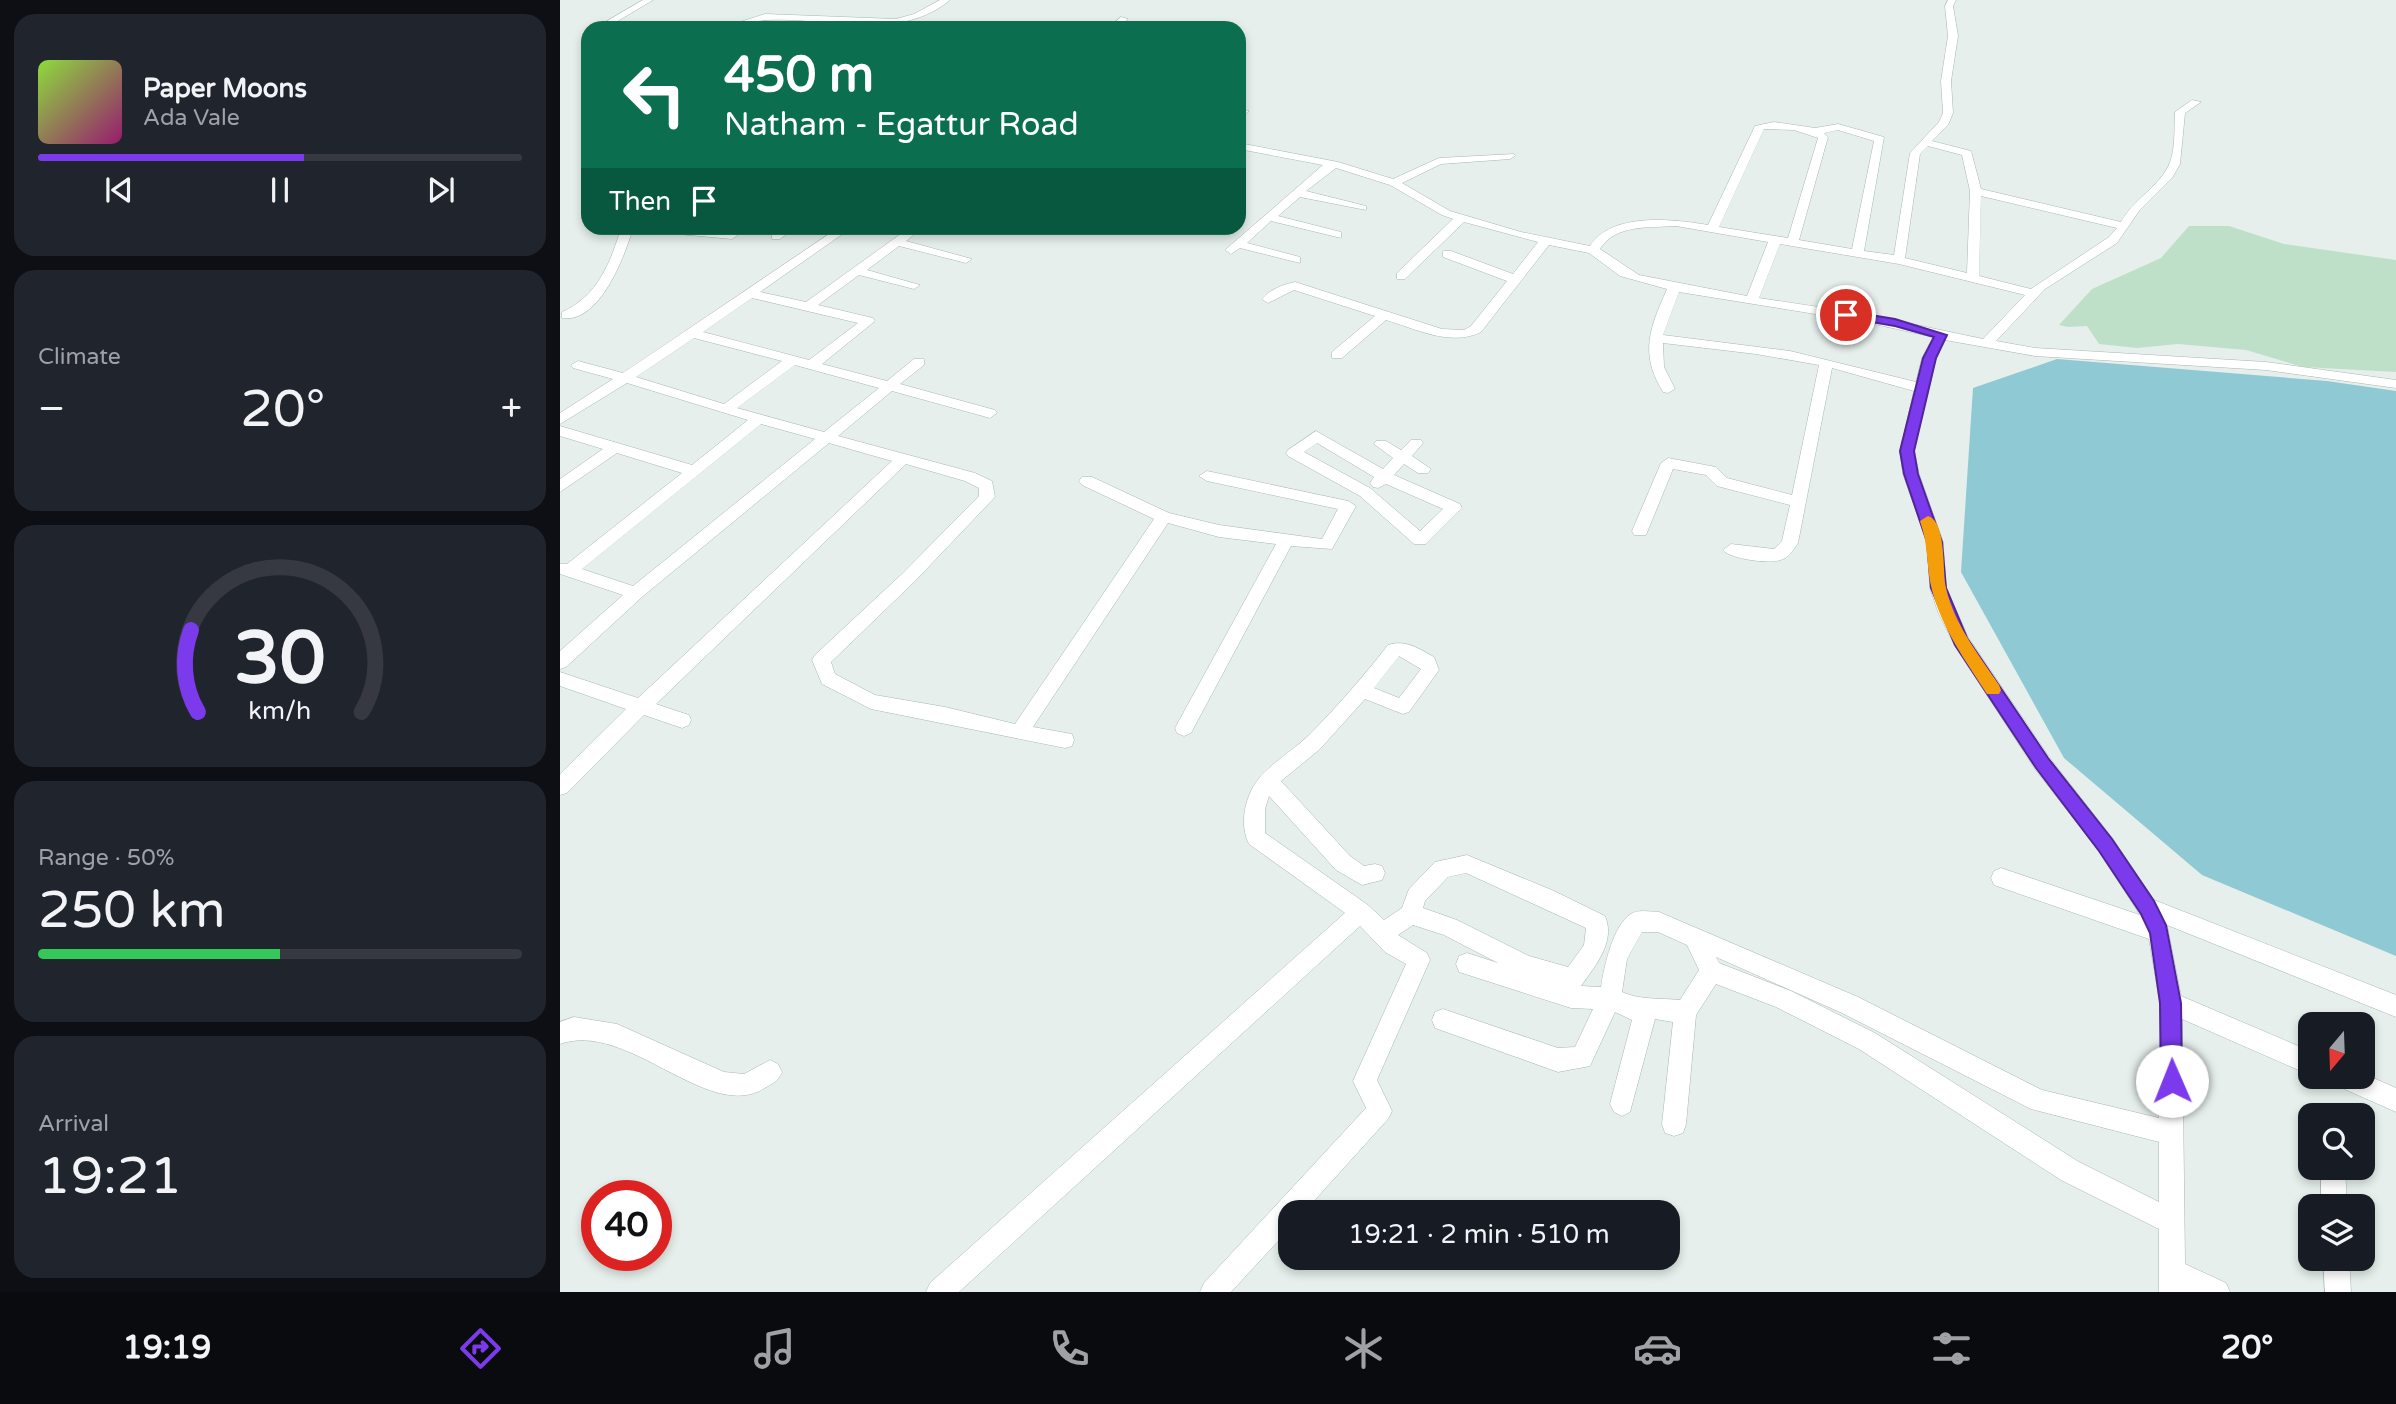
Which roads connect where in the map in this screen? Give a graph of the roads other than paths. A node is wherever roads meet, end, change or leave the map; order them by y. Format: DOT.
graph roads {
  1 [pos="649,0"];
  2 [pos="946,0"];
  3 [pos="1952,0"];
  4 [pos="1124,19"];
  5 [pos="612,21"];
  6 [pos="750,21"];
  7 [pos="870,21"];
  8 [pos="900,21"];
  9 [pos="1121,21"];
  10 [pos="2196,102"];
  11 [pos="1816,131"];
  12 [pos="1924,142"];
  13 [pos="1246,147"];
  14 [pos="1510,156"];
  15 [pos="1331,164"];
  16 [pos="1394,184"];
  17 [pos="1976,191"];
  18 [pos="1298,192"];
  19 [pos="1362,208"];
  20 [pos="1269,217"];
  21 [pos="1461,218"];
  22 [pos="2125,226"];
  23 [pos="1713,227"];
  24 [pos="625,235"];
  25 [pos="835,235"];
  26 [pos="906,235"];
  27 [pos="1338,235"];
  28 [pos="1546,240"];
  29 [pos="1775,240"];
  30 [pos="897,242"];
  31 [pos="1792,243"];
  32 [pos="1593,250"];
  33 [pos="1447,254"];
  34 [pos="1857,254"];
  35 [pos="965,259"];
  36 [pos="1296,260"];
  37 [pos="1899,260"];
  38 [pos="857,271"];
  39 [pos="1401,276"];
  40 [pos="1973,276"];
  41 [pos="1514,279"];
  42 [pos="914,285"];
  43 [pos="1675,286"];
  44 [pos="750,293"];
  45 [pos="2033,293"];
  46 [pos="1268,299"];
  47 [pos="1752,300"];
  48 [pos="809,306"];
  49 [pos="568,315"];
  50 [pos="1384,315"];
  51 [pos="692,333"];
  52 [pos="1941,335"];
  53 [pos="1657,338"];
  54 [pos="1989,341"];
  55 [pos="1337,355"];
  56 [pos="793,359"];
  57 [pos="919,362"];
  58 [pos="1826,364"];
  59 [pos="578,365"];
  60 [pos="812,365"];
  61 [pos="625,378"];
  62 [pos="2396,384"];
  63 [pos="891,385"];
  64 [pos="1921,388"];
  65 [pos="1668,389"];
  66 [pos="726,409"];
  67 [pos="990,413"];
  68 [pos="560,419"];
  69 [pos="759,419"];
  70 [pos="560,431"];
  71 [pos="826,436"];
  72 [pos="1381,443"];
  73 [pos="1416,443"];
  74 [pos="615,447"];
  75 [pos="1403,456"];
  76 [pos="904,458"];
  77 [pos="1423,468"];
  78 [pos="694,471"];
  79 [pos="1207,475"];
  80 [pos="1385,477"];
  81 [pos="1087,481"];
  82 [pos="560,487"];
  83 [pos="1365,492"];
  84 [pos="1799,502"];
  85 [pos="1348,506"];
  86 [pos="1164,517"];
  87 [pos="1640,531"];
  88 [pos="1286,540"];
  89 [pos="1731,550"];
  90 [pos="564,570"];
  91 [pos="636,593"];
  92 [pos="560,662"];
  93 [pos="560,679"];
  94 [pos="1363,691"];
  95 [pos="641,706"];
  96 [pos="682,720"];
  97 [pos="1184,728"];
  98 [pos="1019,733"];
  99 [pos="1065,740"];
  100 [pos="1268,781"];
  101 [pos="560,787"];
  102 [pos="1376,873"];
  103 [pos="2001,878"];
  104 [pos="2147,907"];
  105 [pos="1360,912"];
  106 [pos="1411,914"];
  107 [pos="2159,932"];
  108 [pos="1382,934"];
  109 [pos="1693,937"];
  110 [pos="1467,964"];
  111 [pos="1711,971"];
  112 [pos="1610,998"];
  113 [pos="2171,1003"];
  114 [pos="2396,1006"];
  115 [pos="1647,1007"];
  116 [pos="1685,1012"];
  117 [pos="1443,1020"];
  118 [pos="560,1033"];
  119 [pos="2298,1058"];
  120 [pos="770,1072"];
  121 [pos="2371,1089"];
  122 [pos="2396,1100"];
  123 [pos="1622,1104"];
  124 [pos="1674,1124"];
  125 [pos="2172,1133"];
  126 [pos="2173,1222"];
  127 [pos="2337,1271"];
  128 [pos="2172,1282"];
  129 [pos="939,1292"];
  130 [pos="1213,1292"];
  131 [pos="2217,1292"];
  132 [pos="2338,1292"];
  1 -- 5 [label="street"];
  2 -- 8 [label="street"];
  3 -- 12 [label="street"];
  4 -- 9 [label="street"];
  6 -- 7 [label="street"];
  10 -- 22 [label="street"];
  11 -- 23 [label="street"];
  11 -- 31 [label="street"];
  11 -- 34 [label="street"];
  12 -- 17 [label="street"];
  12 -- 37 [label="street"];
  13 -- 15 [label="street"];
  14 -- 16 [label="street"];
  15 -- 16 [label="street"];
  15 -- 18 [label="street"];
  16 -- 21 [label="street"];
  17 -- 22 [label="street"];
  17 -- 40 [label="street"];
  18 -- 19 [label="street"];
  18 -- 20 [label="street"];
  20 -- 27 [label="street"];
  20 -- 36 [label="street"];
  21 -- 28 [label="street"];
  21 -- 39 [label="street"];
  22 -- 45 [label="street"];
  23 -- 29 [label="street"];
  23 -- 32 [label="street"];
  24 -- 49 [label="street"];
  25 -- 44 [label="street"];
  26 -- 30 [label="street"];
  28 -- 32 [label="street"];
  28 -- 41 [label="street"];
  29 -- 31 [label="street"];
  29 -- 47 [label="street"];
  30 -- 35 [label="street"];
  30 -- 38 [label="street"];
  31 -- 34 [label="street"];
  32 -- 43 [label="street"];
  33 -- 41 [label="street"];
  34 -- 37 [label="street"];
  37 -- 40 [label="street"];
  38 -- 42 [label="street"];
  38 -- 48 [label="street"];
  40 -- 45 [label="street"];
  41 -- 50 [label="street"];
  43 -- 47 [label="street"];
  43 -- 53 [label="street"];
  44 -- 48 [label="street"];
  44 -- 51 [label="street"];
  45 -- 54 [label="street"];
  46 -- 50 [label="street"];
  47 -- 52 [label="street"];
  48 -- 60 [label="street"];
  50 -- 55 [label="street"];
  51 -- 56 [label="street"];
  51 -- 61 [label="street"];
  52 -- 54 [label="street"];
  52 -- 64 [label="street"];
  53 -- 58 [label="street"];
  53 -- 65 [label="street"];
  54 -- 62 [label="street"];
  56 -- 60 [label="street"];
  56 -- 66 [label="street"];
  57 -- 63 [label="street"];
  58 -- 64 [label="street"];
  58 -- 84 [label="street"];
  59 -- 61 [label="street"];
  60 -- 63 [label="street"];
  61 -- 66 [label="street"];
  61 -- 68 [label="street"];
  63 -- 67 [label="street"];
  63 -- 71 [label="street"];
  64 -- 104 [label="street"];
  66 -- 69 [label="street"];
  69 -- 71 [label="street"];
  69 -- 78 [label="street"];
  70 -- 74 [label="street"];
  71 -- 76 [label="street"];
  71 -- 91 [label="street"];
  72 -- 75 [label="street"];
  73 -- 75 [label="street"];
  74 -- 78 [label="street"];
  74 -- 82 [label="street"];
  75 -- 77 [label="street"];
  75 -- 80 [label="street"];
  76 -- 95 [label="street"];
  76 -- 98 [label="street"];
  78 -- 90 [label="street"];
  79 -- 85 [label="street"];
  80 -- 83 [label="street"];
  80 -- 83 [label="street"];
  80 -- 83 [label="street"];
  81 -- 86 [label="street"];
  83 -- 85 [label="street"];
  84 -- 87 [label="street"];
  84 -- 89 [label="street"];
  85 -- 88 [label="street"];
  86 -- 88 [label="street"];
  86 -- 98 [label="street"];
  88 -- 97 [label="street"];
  90 -- 91 [label="street"];
  91 -- 92 [label="street"];
  93 -- 95 [label="street"];
  94 -- 100 [label="street"];
  95 -- 96 [label="street"];
  95 -- 101 [label="street"];
  98 -- 99 [label="street"];
  100 -- 102 [label="street"];
  100 -- 105 [label="street"];
  103 -- 107 [label="street"];
  104 -- 107 [label="street"];
  104 -- 114 [label="street"];
  105 -- 108 [label="street"];
  105 -- 129 [label="street"];
  106 -- 106 [label="street"];
  106 -- 108 [label="street"];
  107 -- 113 [label="street"];
  108 -- 130 [label="street"];
  109 -- 111 [label="street"];
  109 -- 112 [label="street"];
  109 -- 125 [label="street"];
  110 -- 112 [label="street"];
  111 -- 116 [label="street"];
  111 -- 126 [label="street"];
  112 -- 115 [label="street"];
  112 -- 117 [label="street"];
  113 -- 119 [label="street"];
  113 -- 125 [label="street"];
  115 -- 116 [label="street"];
  115 -- 123 [label="street"];
  116 -- 124 [label="street"];
  118 -- 120 [label="street"];
  121 -- 122 [label="street"];
  125 -- 126 [label="street"];
  126 -- 128 [label="street"];
  127 -- 132 [label="street"];
  128 -- 131 [label="street"];
}
